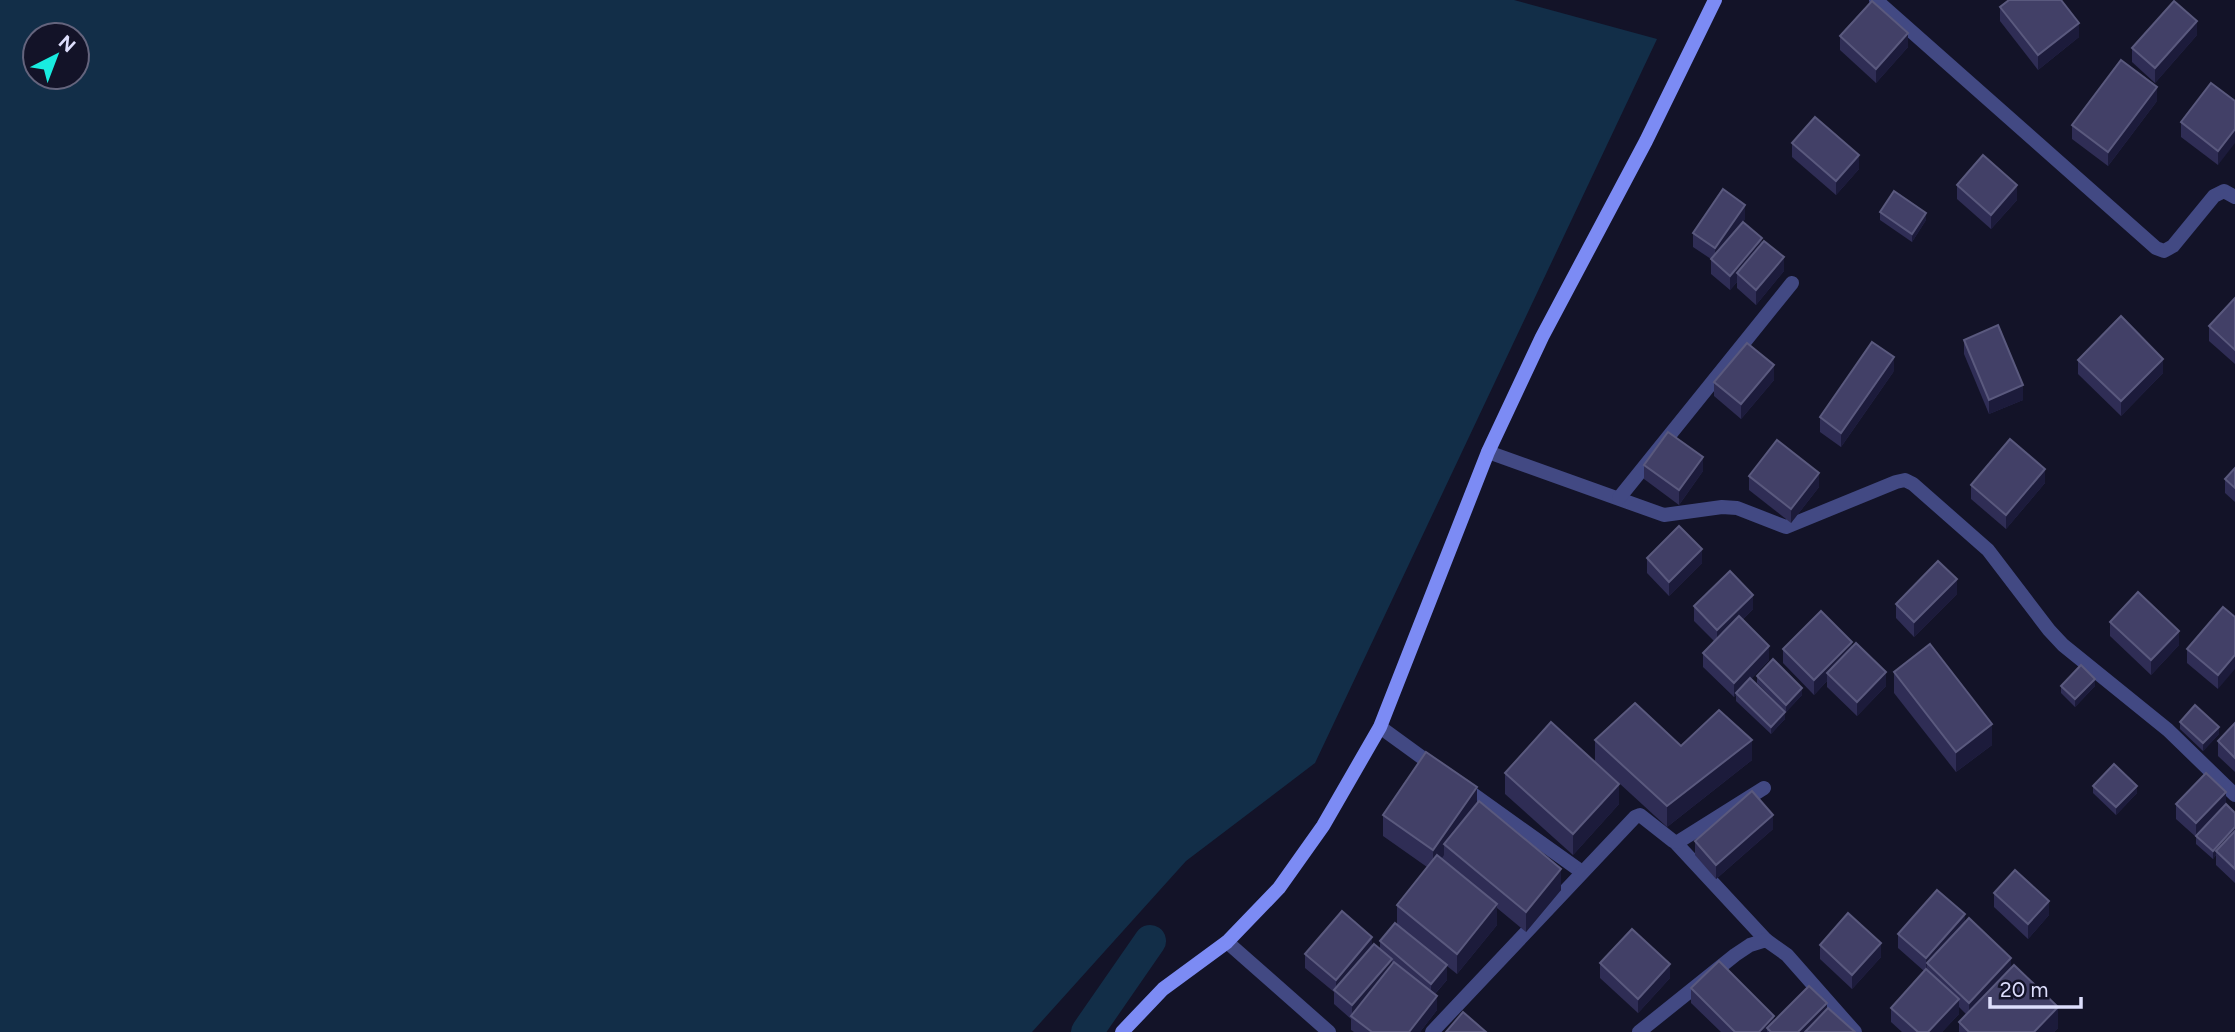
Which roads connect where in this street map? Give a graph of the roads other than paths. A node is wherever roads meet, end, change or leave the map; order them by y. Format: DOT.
graph roads {
  1 [pos="1715,0"];
  2 [pos="1876,0"];
  3 [pos="2235,197"];
  4 [pos="1792,283"];
  5 [pos="1489,452"];
  6 [pos="1619,498"];
  7 [pos="1380,727"];
  8 [pos="1764,788"];
  9 [pos="2235,795"];
  10 [pos="1675,842"];
  11 [pos="1582,873"];
  12 [pos="1766,940"];
  13 [pos="1227,942"];
  14 [pos="1122,1032"];
  15 [pos="1329,1032"];
  16 [pos="1432,1032"];
  17 [pos="1639,1032"];
  18 [pos="1855,1032"];
  1 -- 5 [label="street"];
  2 -- 3 [label="street"];
  4 -- 6 [label="street"];
  5 -- 6 [label="street"];
  5 -- 7 [label="street"];
  6 -- 9 [label="street"];
  7 -- 11 [label="street"];
  7 -- 13 [label="street"];
  8 -- 10 [label="street"];
  10 -- 11 [label="street"];
  10 -- 12 [label="street"];
  11 -- 16 [label="street"];
  12 -- 17 [label="street"];
  12 -- 18 [label="street"];
  13 -- 14 [label="street"];
  13 -- 15 [label="street"];
}
